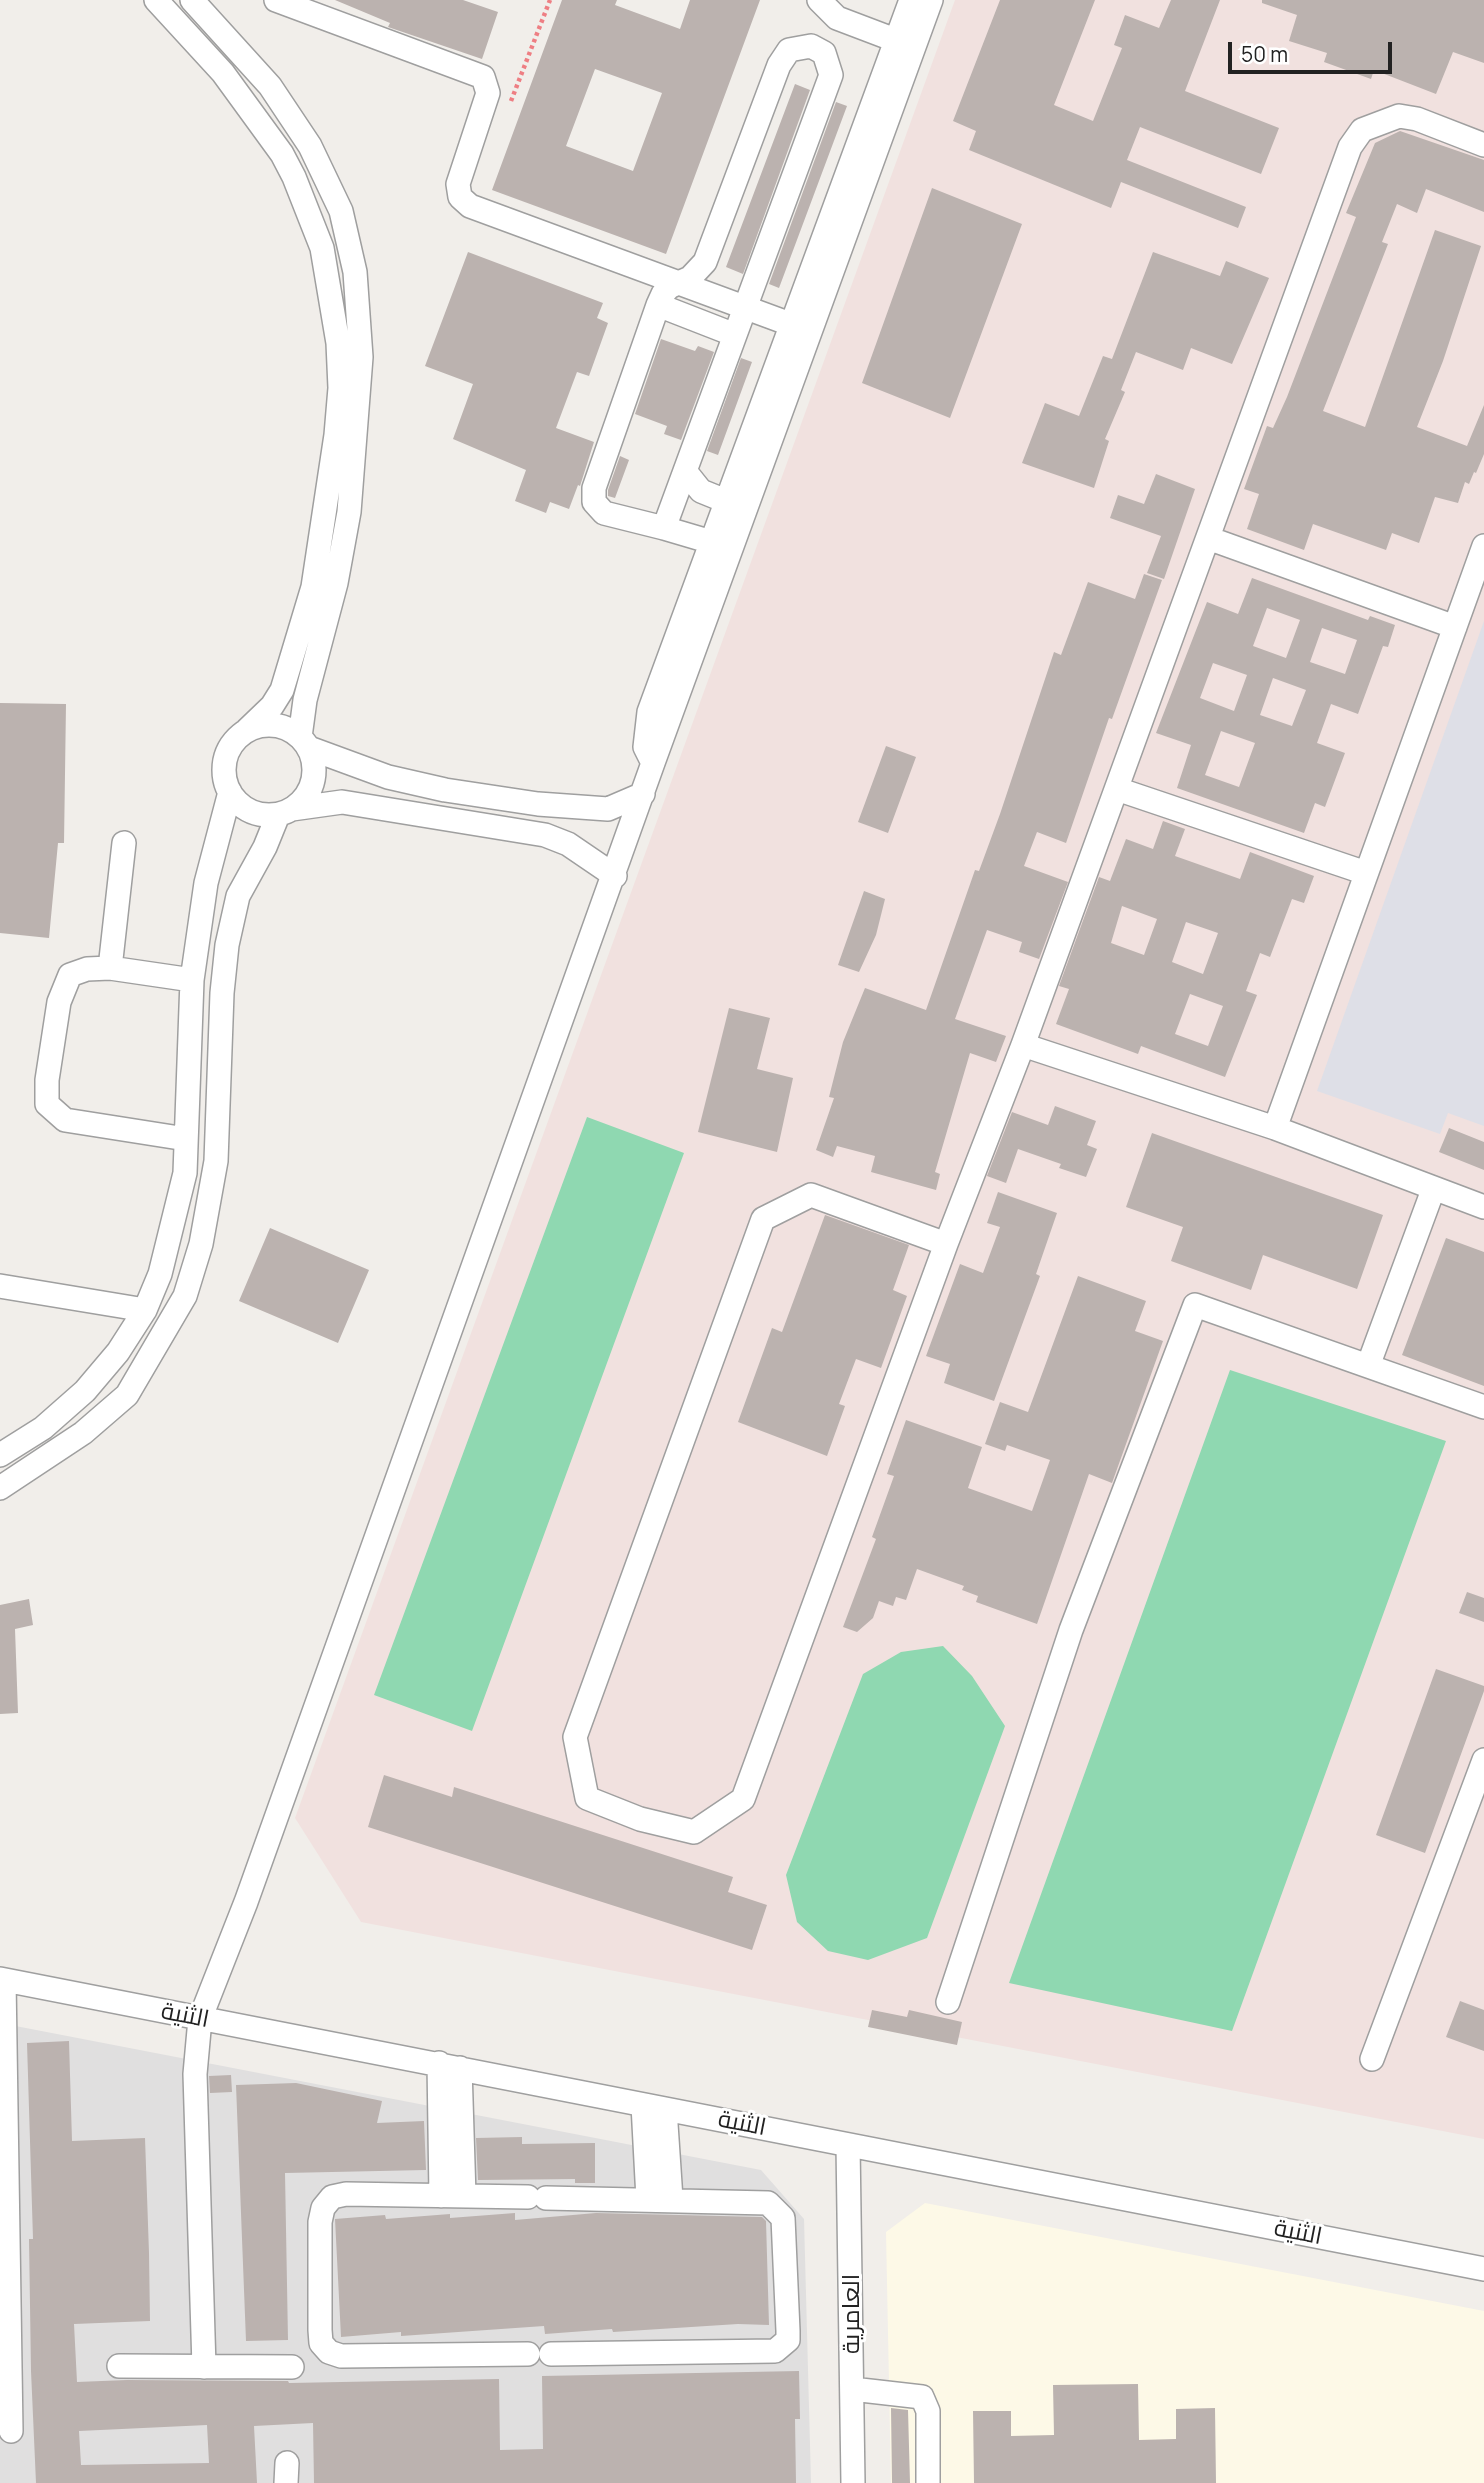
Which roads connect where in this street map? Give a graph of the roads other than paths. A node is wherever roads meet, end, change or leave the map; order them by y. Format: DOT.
graph roads {
  1 [pos="156,0"];
  2 [pos="192,0"];
  3 [pos="276,0"];
  4 [pos="820,0"];
  5 [pos="911,0"];
  6 [pos="931,0"];
  7 [pos="895,40"];
  8 [pos="1484,145"];
  9 [pos="677,282"];
  10 [pos="658,305"];
  11 [pos="747,308"];
  12 [pos="790,324"];
  13 [pos="735,335"];
  14 [pos="685,471"];
  15 [pos="724,502"];
  16 [pos="748,509"];
  17 [pos="664,528"];
  18 [pos="1208,538"];
  19 [pos="711,541"];
  20 [pos="1484,546"];
  21 [pos="733,550"];
  22 [pos="1480,571"];
  23 [pos="1454,627"];
  24 [pos="247,730"];
  25 [pos="304,742"];
  26 [pos="653,763"];
  27 [pos="1117,789"];
  28 [pos="230,792"];
  29 [pos="643,794"];
  30 [pos="285,812"];
  31 [pos="124,843"];
  32 [pos="1366,873"];
  33 [pos="615,876"];
  34 [pos="110,968"];
  35 [pos="192,980"];
  36 [pos="1023,1045"];
  37 [pos="1275,1128"];
  38 [pos="186,1139"];
  39 [pos="1433,1190"];
  40 [pos="1484,1207"];
  41 [pos="946,1244"];
  42 [pos="0,1286"];
  43 [pos="145,1310"];
  44 [pos="1367,1366"];
  45 [pos="1484,1407"];
  46 [pos="0,1455"];
  47 [pos="0,1488"];
  48 [pos="1484,1760"];
  49 [pos="2,1979"];
  50 [pos="948,2002"];
  51 [pos="200,2019"];
  52 [pos="1372,2059"];
  53 [pos="449,2065"];
  54 [pos="654,2107"];
  55 [pos="848,2145"];
  56 [pos="452,2196"];
  57 [pos="660,2199"];
  58 [pos="1484,2269"];
  59 [pos="118,2366"];
  60 [pos="204,2367"];
  61 [pos="292,2367"];
  62 [pos="852,2389"];
  63 [pos="11,2431"];
  64 [pos="853,2483"];
  65 [pos="928,2483"];
  1 -- 24 [label="street"];
  2 -- 25 [label="street"];
  3 -- 9 [label="street"];
  4 -- 7 [label="street"];
  5 -- 7 [label="street"];
  6 -- 16 [label="street"];
  7 -- 12 [label="street"];
  8 -- 18 [label="street"];
  9 -- 10 [label="street"];
  9 -- 11 [label="street"];
  9 -- 11 [label="street"];
  10 -- 13 [label="street"];
  10 -- 17 [label="street"];
  11 -- 12 [label="street"];
  11 -- 13 [label="street"];
  12 -- 15 [label="street"];
  13 -- 14 [label="street"];
  14 -- 15 [label="street"];
  14 -- 17 [label="street"];
  15 -- 16 [label="street"];
  15 -- 19 [label="street"];
  16 -- 21 [label="street"];
  17 -- 19 [label="street"];
  18 -- 23 [label="street"];
  18 -- 27 [label="street"];
  19 -- 21 [label="street"];
  19 -- 26 [label="street"];
  20 -- 22 [label="street"];
  21 -- 26 [label="street"];
  22 -- 23 [label="street"];
  23 -- 32 [label="street"];
  24 -- 25 [label="street"];
  24 -- 28 [label="street"];
  25 -- 29 [label="street"];
  25 -- 30 [label="street"];
  26 -- 29 [label="street"];
  27 -- 32 [label="street"];
  27 -- 36 [label="street"];
  28 -- 30 [label="street"];
  28 -- 35 [label="street"];
  29 -- 33 [label="street"];
  30 -- 33 [label="street"];
  30 -- 47 [label="street"];
  31 -- 34 [label="street"];
  32 -- 37 [label="street"];
  33 -- 51 [label="street"];
  34 -- 35 [label="street"];
  34 -- 38 [label="street"];
  35 -- 38 [label="street"];
  36 -- 37 [label="street"];
  36 -- 41 [label="street"];
  37 -- 39 [label="street"];
  38 -- 43 [label="street"];
  39 -- 40 [label="street"];
  39 -- 44 [label="street"];
  41 -- 41 [label="street"];
  42 -- 43 [label="street"];
  43 -- 46 [label="street"];
  44 -- 45 [label="street"];
  44 -- 50 [label="street"];
  48 -- 52 [label="street"];
  49 -- 51 [label="street, الثنية"];
  49 -- 63 [label="street"];
  51 -- 53 [label="street, الثنية"];
  51 -- 60 [label="street"];
  53 -- 54 [label="street, الثنية"];
  53 -- 56 [label="street"];
  54 -- 55 [label="street, الثنية"];
  54 -- 57 [label="street"];
  55 -- 58 [label="street, الثنية"];
  55 -- 62 [label="street, العامرية"];
  56 -- 57 [label="street"];
  56 -- 57 [label="street"];
  59 -- 60 [label="street"];
  60 -- 61 [label="street"];
  62 -- 64 [label="street, العامرية"];
  62 -- 65 [label="street"];
}
